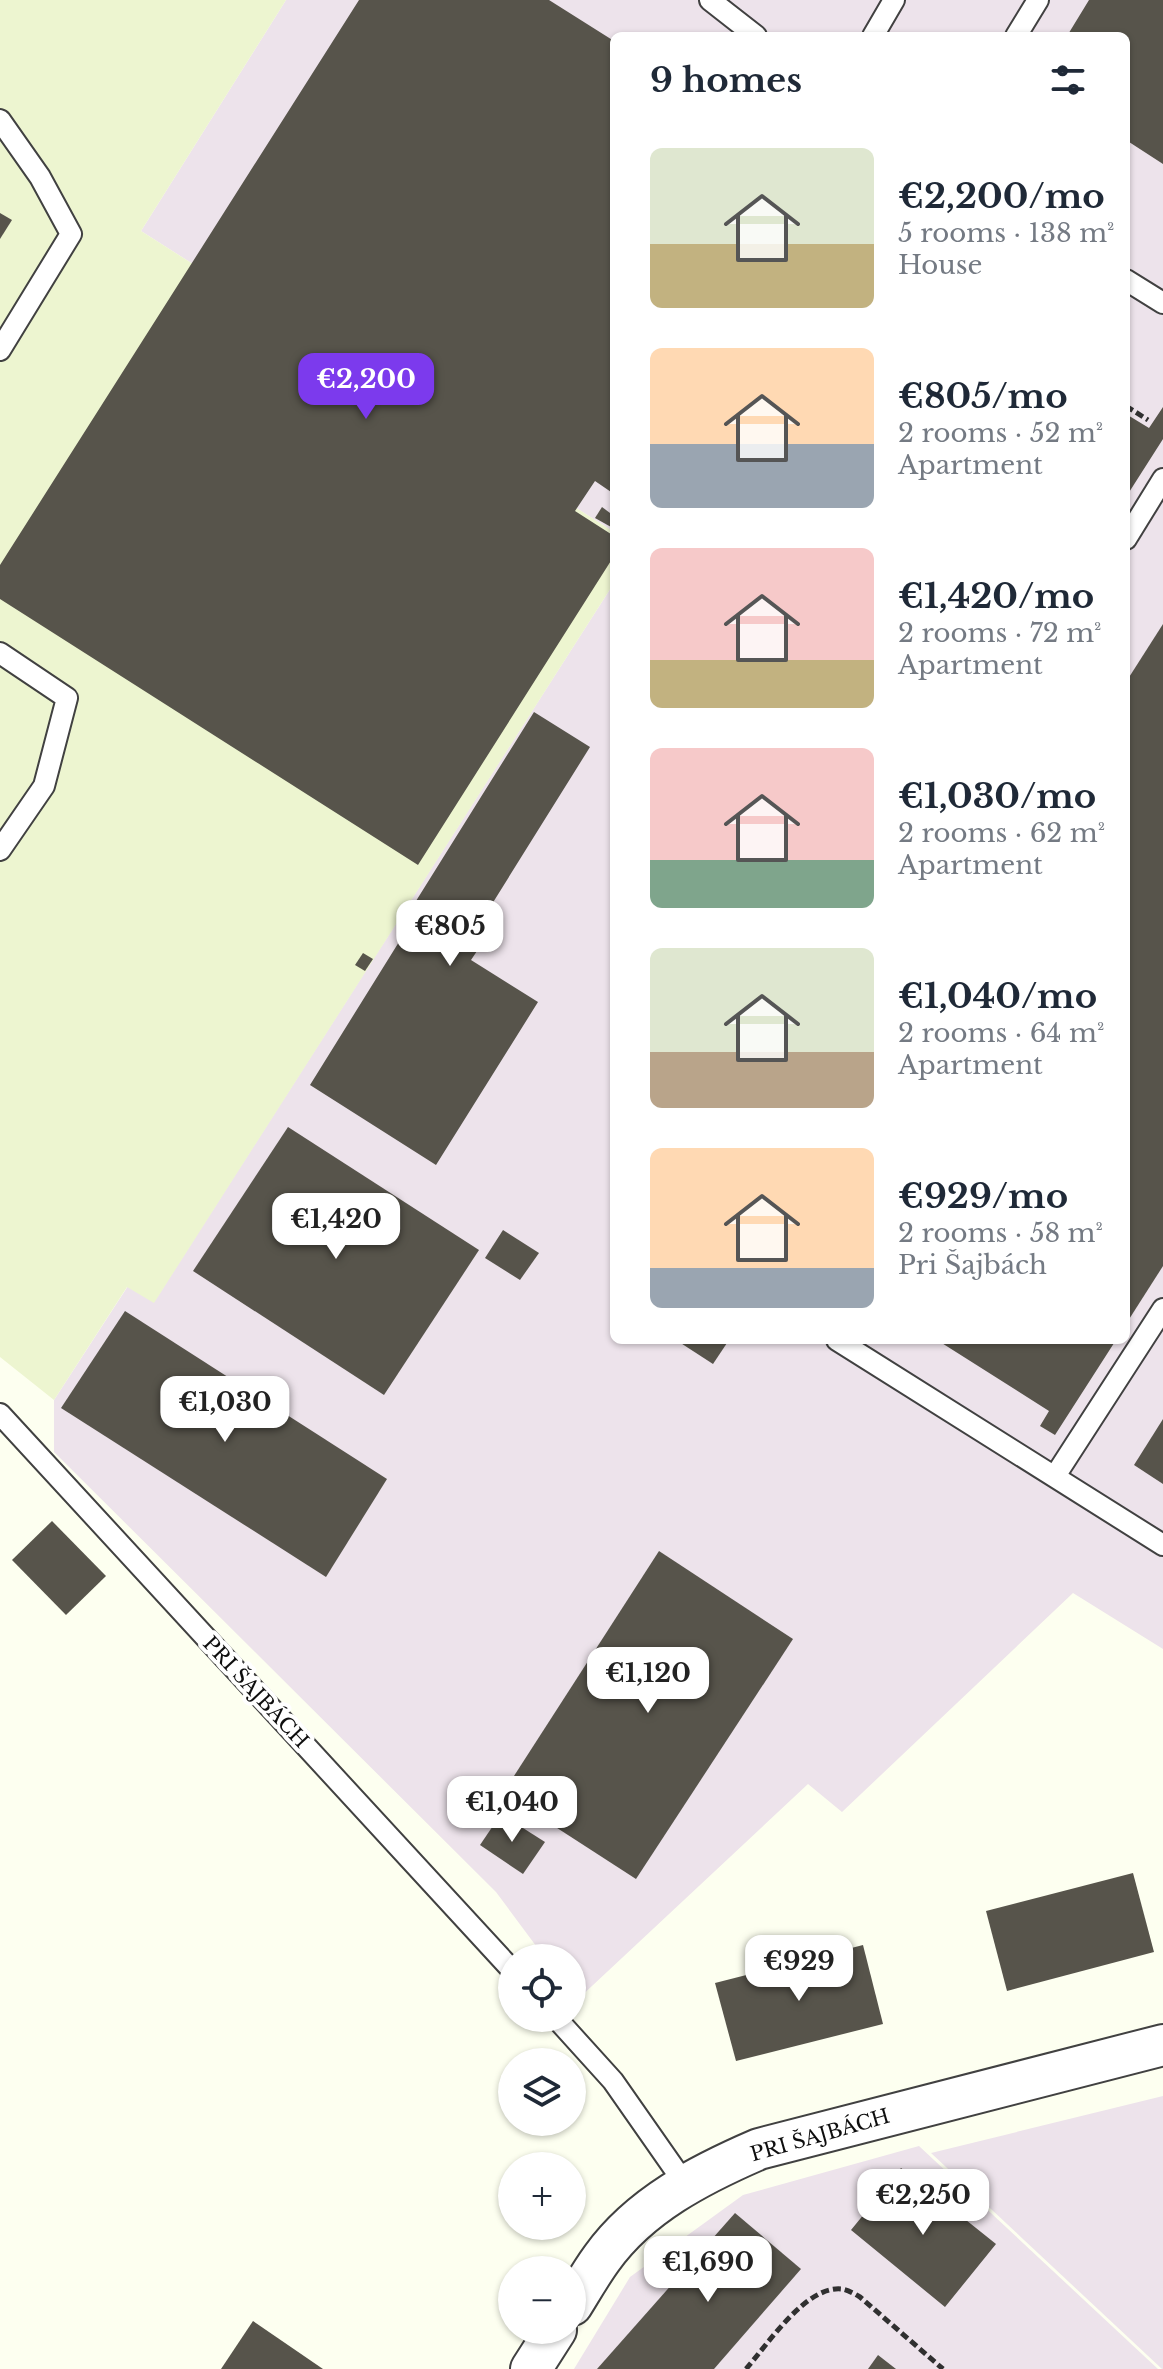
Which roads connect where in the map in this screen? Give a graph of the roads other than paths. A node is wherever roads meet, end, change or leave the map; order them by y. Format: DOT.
graph roads {
  1 [pos="710,0"];
  2 [pos="894,0"];
  3 [pos="1038,0"];
  4 [pos="751,32"];
  5 [pos="875,32"];
  6 [pos="1018,32"];
  7 [pos="0,120"];
  8 [pos="1130,282"];
  9 [pos="1163,303"];
  10 [pos="0,350"];
  11 [pos="1163,479"];
  12 [pos="1130,533"];
  13 [pos="0,653"];
  14 [pos="0,850"];
  15 [pos="1163,1309"];
  16 [pos="843,1344"];
  17 [pos="0,1414"];
  18 [pos="1055,1476"];
  19 [pos="1163,1545"];
  20 [pos="498,1955"];
  21 [pos="569,2032"];
  22 [pos="1163,2045"];
  23 [pos="685,2184"];
  24 [pos="586,2283"];
  25 [pos="547,2344"];
  26 [pos="531,2369"];
  1 -- 4 [label="lane"];
  2 -- 5 [label="lane"];
  3 -- 6 [label="lane"];
  7 -- 10 [label="lane"];
  8 -- 9 [label="lane"];
  11 -- 12 [label="lane"];
  13 -- 14 [label="lane"];
  15 -- 18 [label="lane"];
  16 -- 18 [label="lane"];
  17 -- 20 [label="lane, PRI ŠAJBÁCH"];
  18 -- 19 [label="lane"];
  21 -- 23 [label="lane"];
  22 -- 23 [label="street, PRI ŠAJBÁCH"];
  23 -- 24 [label="street, PRI ŠAJBÁCH"];
  25 -- 26 [label="street"];
}
